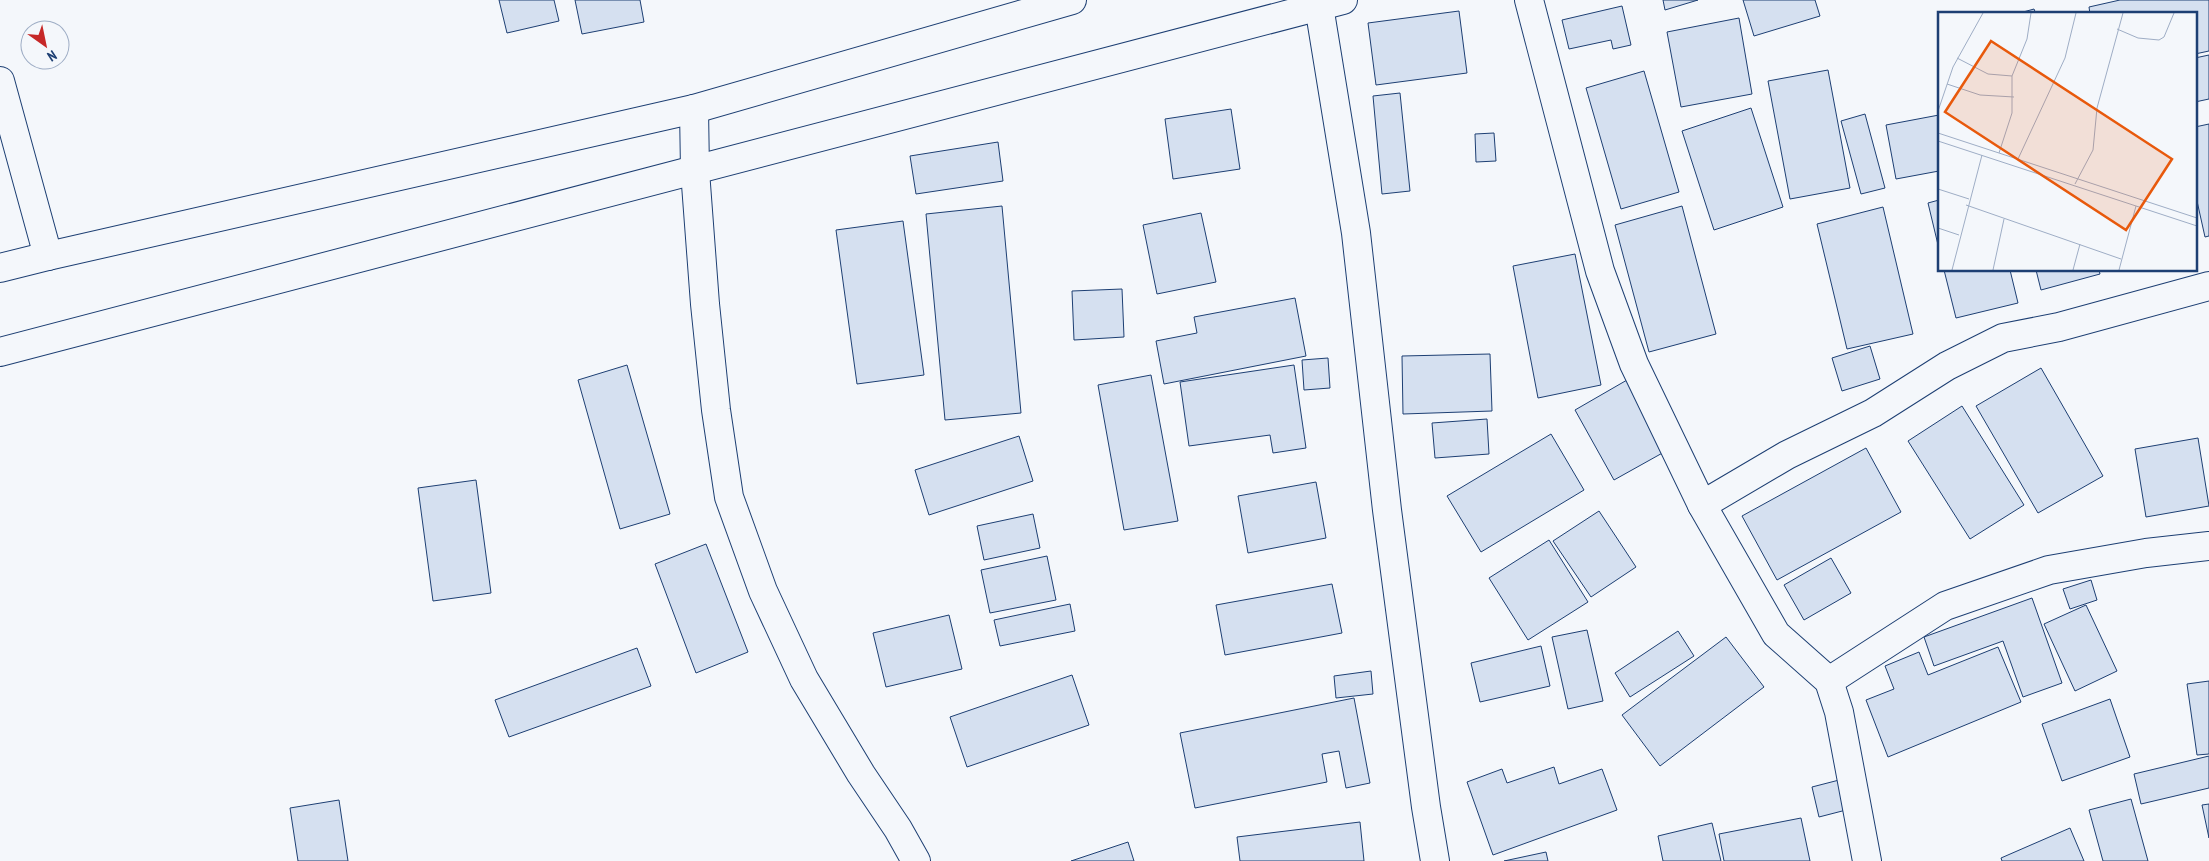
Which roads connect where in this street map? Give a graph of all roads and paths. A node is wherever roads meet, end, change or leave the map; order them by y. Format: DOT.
graph roads {
  1 [pos="1072,0"];
  2 [pos="1529,0"];
  3 [pos="1331,3"];
  4 [pos="0,81"];
  5 [pos="694,109"];
  6 [pos="695,171"];
  7 [pos="48,256"];
  8 [pos="0,268"];
  9 [pos="2209,286"];
  10 [pos="0,352"];
  11 [pos="1702,505"];
  12 [pos="2209,546"];
  13 [pos="1830,681"];
  14 [pos="916,861"];
  15 [pos="1435,861"];
  16 [pos="1867,861"];
  1 -- 5 [label="street"];
  2 -- 11 [label="street"];
  3 -- 6 [label="street"];
  3 -- 15 [label="street"];
  4 -- 7 [label="street"];
  5 -- 6 [label="street"];
  5 -- 7 [label="street"];
  6 -- 10 [label="street"];
  6 -- 14 [label="street"];
  7 -- 8 [label="street"];
  9 -- 11 [label="street"];
  11 -- 13 [label="street"];
  12 -- 13 [label="street"];
  13 -- 16 [label="street"];
}
